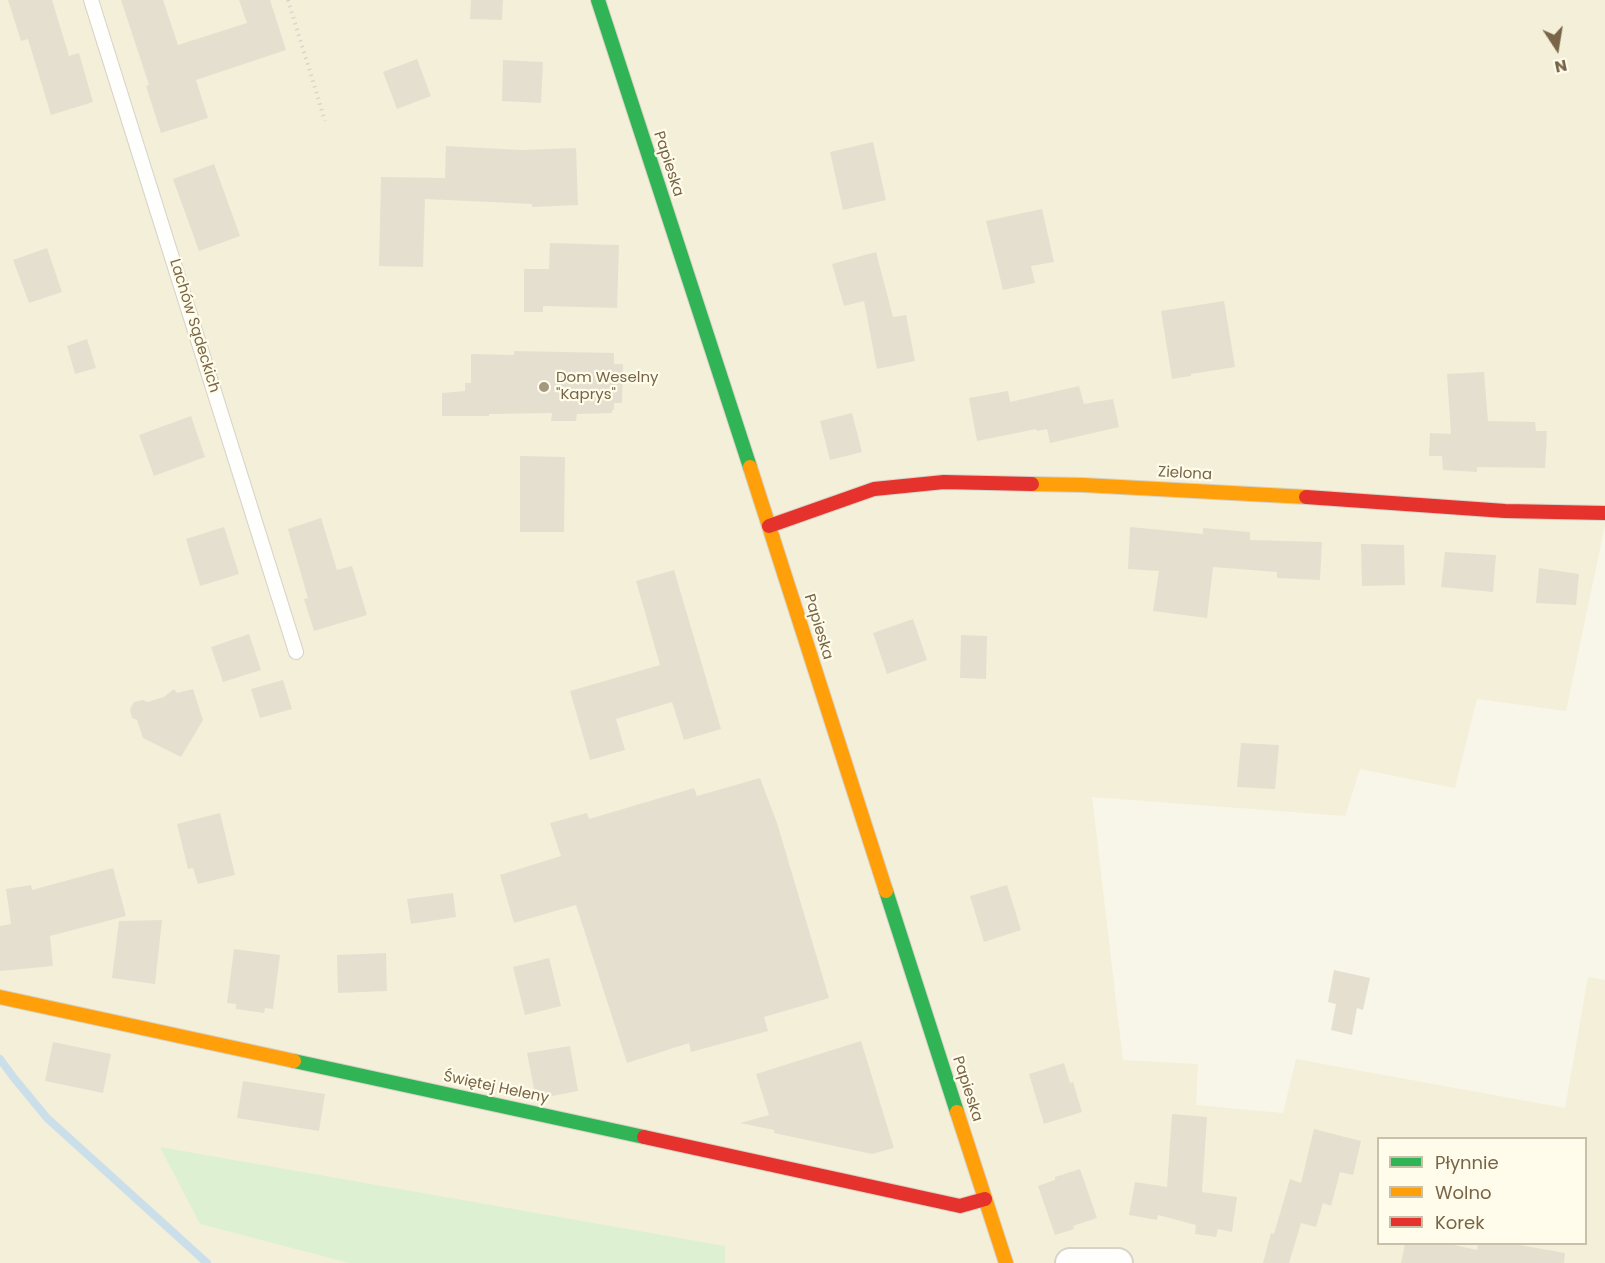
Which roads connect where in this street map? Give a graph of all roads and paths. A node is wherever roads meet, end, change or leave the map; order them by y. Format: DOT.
graph roads {
  1 [pos="91,0"];
  2 [pos="288,0"];
  3 [pos="598,0"];
  4 [pos="325,121"];
  5 [pos="1605,513"];
  6 [pos="770,526"];
  7 [pos="296,652"];
  8 [pos="0,997"];
  9 [pos="985,1199"];
  10 [pos="1006,1263"];
  11 [pos="1070,1263"];
  12 [pos="1118,1263"];
  1 -- 7 [label="lane, Lachów Sądeckich"];
  2 -- 4 [label="path"];
  3 -- 6 [label="street, Papieska"];
  5 -- 6 [label="street, Zielona"];
  6 -- 9 [label="street, Papieska"];
  8 -- 9 [label="street, Świętej Heleny"];
  9 -- 10 [label="street, Papieska"];
  11 -- 12 [label="street"];
}
